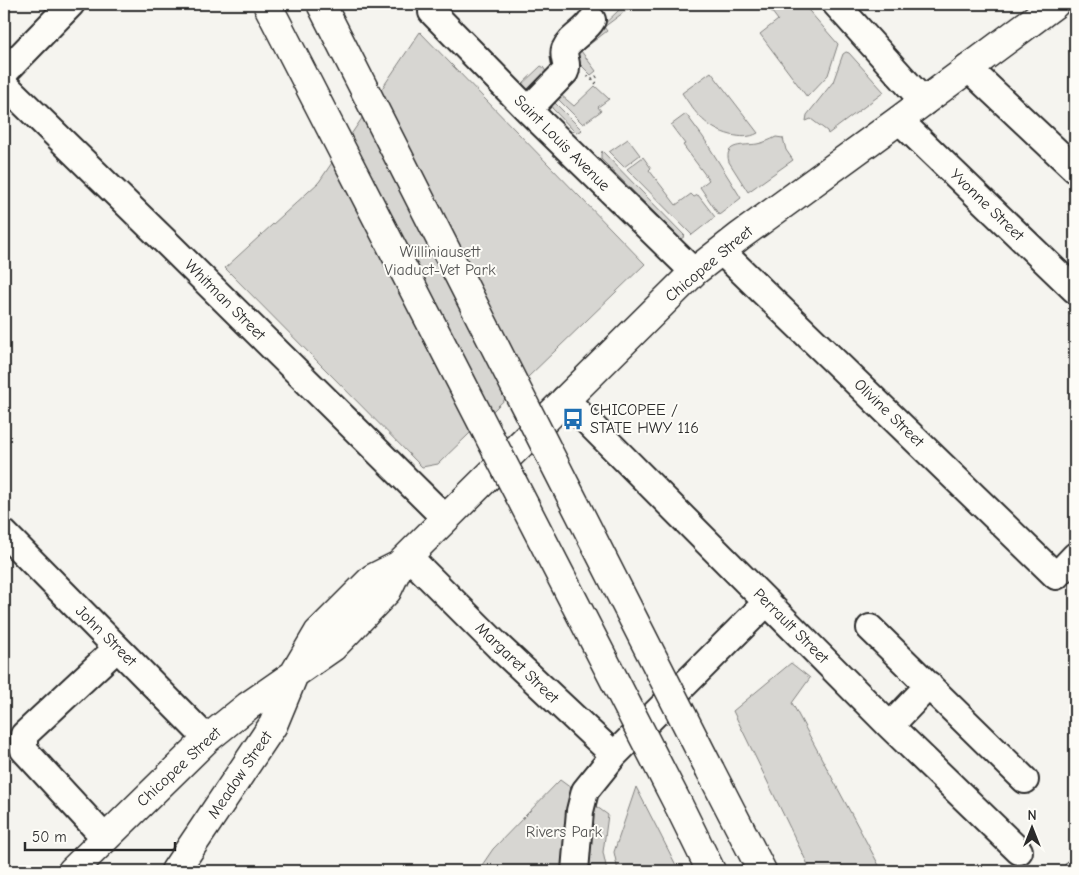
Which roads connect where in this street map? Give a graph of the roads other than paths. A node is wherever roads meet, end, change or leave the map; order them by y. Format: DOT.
graph roads {
  1 [pos="71,4"];
  2 [pos="267,4"];
  3 [pos="321,4"];
  4 [pos="836,4"];
  5 [pos="1055,4"];
  6 [pos="432,12"];
  7 [pos="592,20"];
  8 [pos="968,68"];
  9 [pos="4,73"];
  10 [pos="4,84"];
  11 [pos="924,102"];
  12 [pos="528,110"];
  13 [pos="899,120"];
  14 [pos="1075,169"];
  15 [pos="721,250"];
  16 [pos="694,272"];
  17 [pos="1075,290"];
  18 [pos="565,399"];
  19 [pos="445,518"];
  20 [pos="4,533"];
  21 [pos="1075,556"];
  22 [pos="403,560"];
  23 [pos="767,602"];
  24 [pos="870,628"];
  25 [pos="117,648"];
  26 [pos="295,672"];
  27 [pos="929,685"];
  28 [pos="890,726"];
  29 [pos="207,739"];
  30 [pos="620,748"];
  31 [pos="1025,780"];
  32 [pos="105,838"];
  33 [pos="1019,851"];
  34 [pos="72,871"];
  35 [pos="175,871"];
  36 [pos="575,871"];
  37 [pos="711,871"];
  38 [pos="762,871"];
  1 -- 9 [label="street"];
  2 -- 37 [label="main road, bridge"];
  3 -- 38 [label="main road, bridge"];
  4 -- 11 [label="street"];
  5 -- 8 [label="main road, Chicopee Street"];
  6 -- 12 [label="street, Saint Louis Avenue"];
  7 -- 12 [label="street"];
  8 -- 11 [label="main road, Chicopee Street"];
  8 -- 14 [label="street"];
  10 -- 19 [label="street, Whitman Street"];
  11 -- 13 [label="main road, Chicopee Street"];
  12 -- 16 [label="street, Saint Louis Avenue"];
  13 -- 15 [label="main road, Chicopee Street"];
  13 -- 17 [label="street, Yvonne Street"];
  15 -- 16 [label="main road, Chicopee Street"];
  15 -- 21 [label="street, Olivine Street"];
  16 -- 18 [label="main road, Chicopee Street"];
  18 -- 19 [label="main road, Chicopee Street"];
  18 -- 23 [label="street, Perrault Street"];
  19 -- 22 [label="main road, Chicopee Street"];
  20 -- 25 [label="street, John Street"];
  22 -- 26 [label="main road, Meadow Street"];
  22 -- 30 [label="street, Margaret Street"];
  23 -- 28 [label="street, Perrault Street"];
  23 -- 30 [label="street"];
  24 -- 27 [label="street"];
  25 -- 29 [label="street, John Street"];
  25 -- 32 [label="street"];
  26 -- 29 [label="main road, Chicopee Street"];
  26 -- 35 [label="main road, Meadow Street"];
  27 -- 28 [label="street"];
  27 -- 31 [label="street"];
  28 -- 33 [label="street, Perrault Street"];
  29 -- 32 [label="main road, Chicopee Street"];
  30 -- 36 [label="street"];
  32 -- 34 [label="main road, Chicopee Street"];
}
